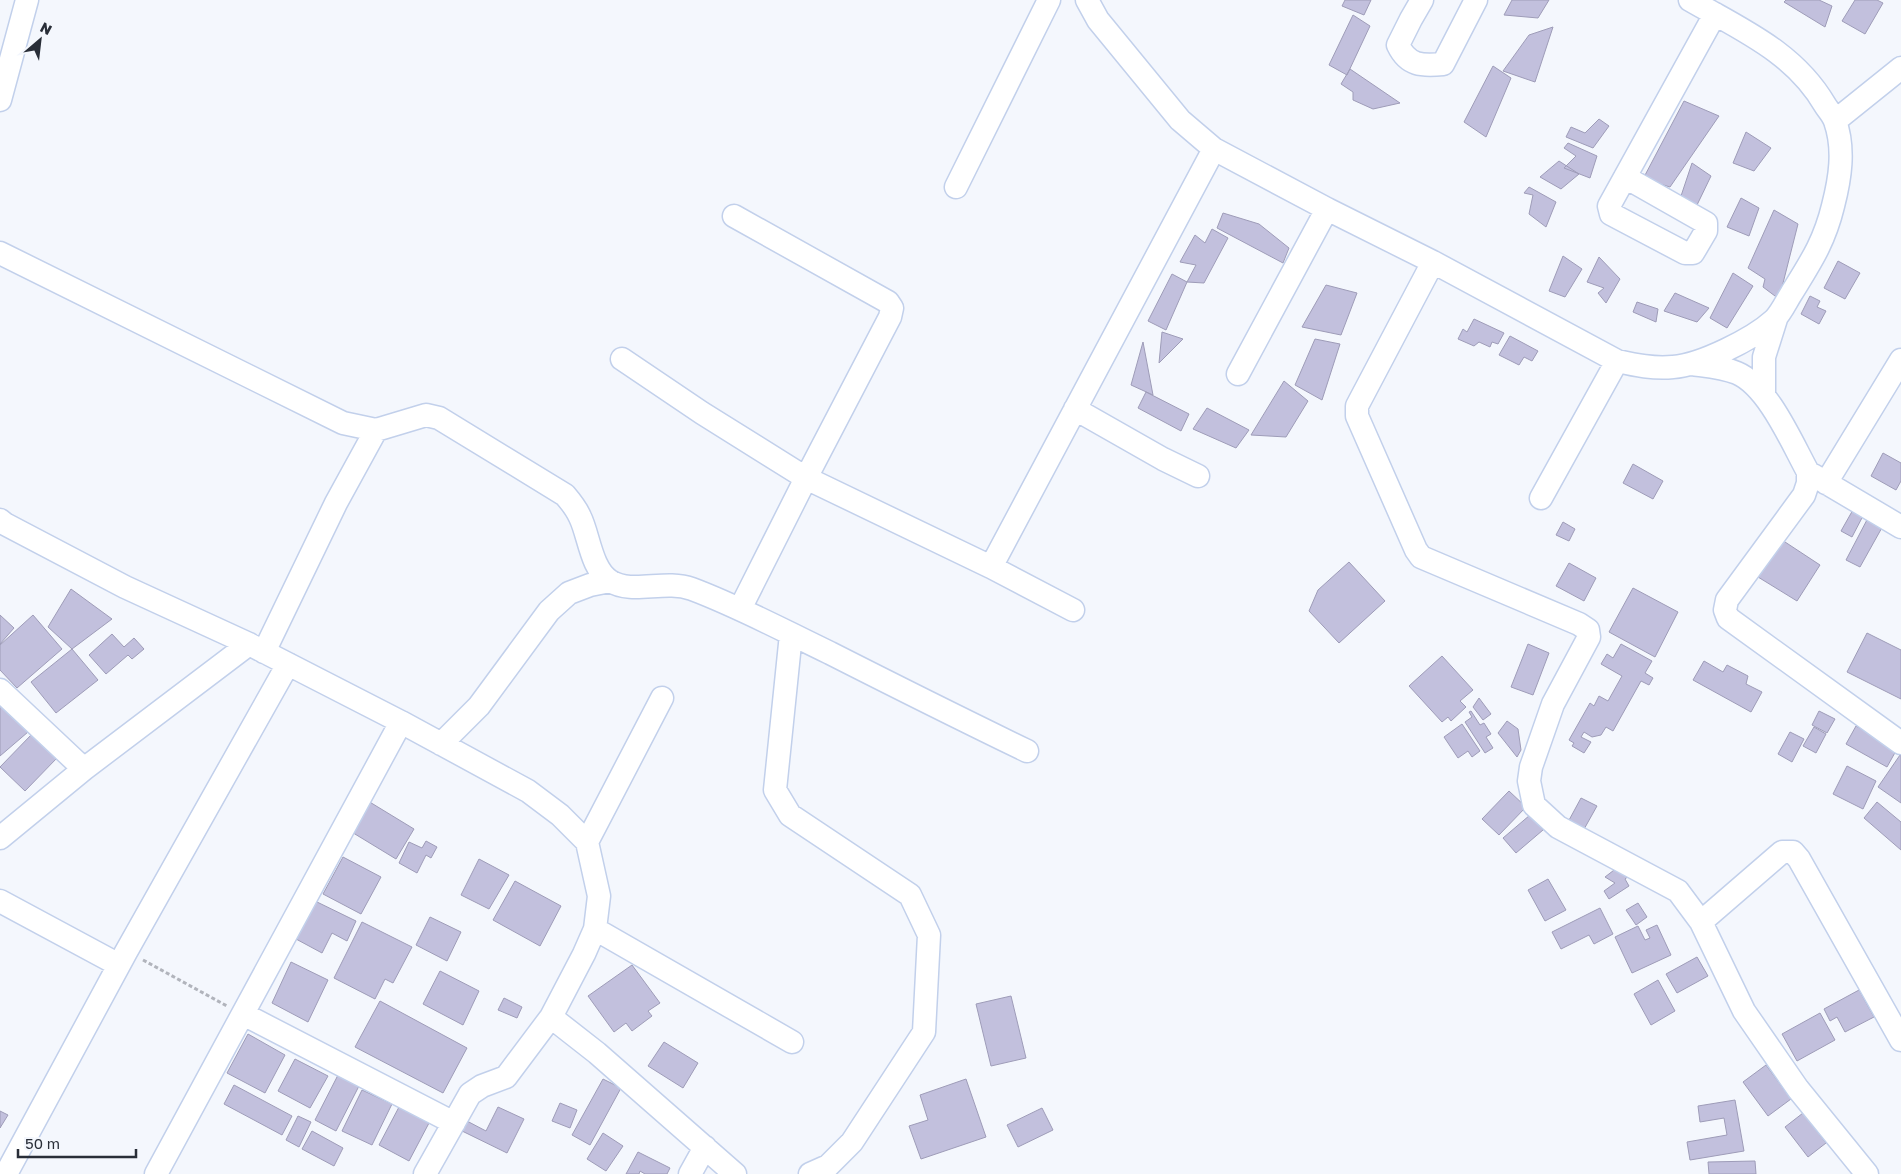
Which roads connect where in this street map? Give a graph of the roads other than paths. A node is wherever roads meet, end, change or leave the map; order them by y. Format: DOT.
graph roads {
  1 [pos="27,0"];
  2 [pos="1049,0"];
  3 [pos="1087,0"];
  4 [pos="1422,0"];
  5 [pos="1476,0"];
  6 [pos="1690,0"];
  7 [pos="1715,14"];
  8 [pos="1901,68"];
  9 [pos="0,100"];
  10 [pos="1835,121"];
  11 [pos="1214,149"];
  12 [pos="1625,177"];
  13 [pos="956,187"];
  14 [pos="1327,209"];
  15 [pos="734,216"];
  16 [pos="0,252"];
  17 [pos="1433,262"];
  18 [pos="1776,318"];
  19 [pos="622,359"];
  20 [pos="1901,360"];
  21 [pos="1617,361"];
  22 [pos="1690,364"];
  23 [pos="1238,374"];
  24 [pos="1764,393"];
  25 [pos="1075,410"];
  26 [pos="376,430"];
  27 [pos="1198,476"];
  28 [pos="1817,477"];
  29 [pos="806,478"];
  30 [pos="1541,498"];
  31 [pos="0,520"];
  32 [pos="1901,527"];
  33 [pos="991,566"];
  34 [pos="610,581"];
  35 [pos="740,609"];
  36 [pos="1072,610"];
  37 [pos="791,634"];
  38 [pos="256,648"];
  39 [pos="288,664"];
  40 [pos="0,690"];
  41 [pos="662,698"];
  42 [pos="401,722"];
  43 [pos="1901,743"];
  44 [pos="441,744"];
  45 [pos="1027,751"];
  46 [pos="84,769"];
  47 [pos="0,838"];
  48 [pos="587,842"];
  49 [pos="0,901"];
  50 [pos="1702,922"];
  51 [pos="595,929"];
  52 [pos="123,958"];
  53 [pos="243,1014"];
  54 [pos="551,1017"];
  55 [pos="1901,1040"];
  56 [pos="792,1042"];
  57 [pos="454,1122"];
  58 [pos="705,1147"];
  59 [pos="0,1171"];
  60 [pos="5,1174"];
  61 [pos="156,1174"];
  62 [pos="425,1174"];
  63 [pos="690,1174"];
  64 [pos="735,1174"];
  65 [pos="810,1174"];
  66 [pos="1867,1174"];
  1 -- 9 [label="street"];
  2 -- 13 [label="street"];
  3 -- 11 [label="street"];
  4 -- 5 [label="street"];
  6 -- 7 [label="street"];
  7 -- 10 [label="street"];
  7 -- 12 [label="street"];
  8 -- 10 [label="street"];
  10 -- 18 [label="street"];
  11 -- 14 [label="street"];
  11 -- 25 [label="street"];
  14 -- 17 [label="street"];
  14 -- 23 [label="street"];
  15 -- 29 [label="street"];
  16 -- 26 [label="street"];
  17 -- 21 [label="street"];
  17 -- 50 [label="street"];
  18 -- 22 [label="street"];
  18 -- 24 [label="street"];
  19 -- 29 [label="street"];
  20 -- 28 [label="street"];
  21 -- 22 [label="street"];
  21 -- 30 [label="street"];
  22 -- 24 [label="street"];
  24 -- 28 [label="street"];
  25 -- 27 [label="street"];
  25 -- 33 [label="street"];
  26 -- 34 [label="street"];
  26 -- 38 [label="street"];
  28 -- 32 [label="street"];
  28 -- 43 [label="street"];
  29 -- 33 [label="street"];
  29 -- 35 [label="street"];
  31 -- 38 [label="street"];
  33 -- 36 [label="street"];
  34 -- 35 [label="street"];
  34 -- 44 [label="street"];
  35 -- 37 [label="street"];
  37 -- 45 [label="street"];
  37 -- 65 [label="street"];
  38 -- 39 [label="street"];
  38 -- 46 [label="street"];
  39 -- 42 [label="street"];
  39 -- 52 [label="street"];
  40 -- 46 [label="street"];
  41 -- 48 [label="street"];
  42 -- 44 [label="street"];
  42 -- 53 [label="street"];
  44 -- 48 [label="street"];
  46 -- 47 [label="street"];
  48 -- 51 [label="street"];
  49 -- 52 [label="street"];
  50 -- 55 [label="street"];
  50 -- 66 [label="street"];
  51 -- 54 [label="street"];
  51 -- 56 [label="street"];
  52 -- 60 [label="street"];
  53 -- 57 [label="street"];
  53 -- 61 [label="street"];
  54 -- 57 [label="street"];
  54 -- 58 [label="street"];
  57 -- 62 [label="street"];
  58 -- 63 [label="street"];
  58 -- 64 [label="street"];
  59 -- 60 [label="street"];
}
